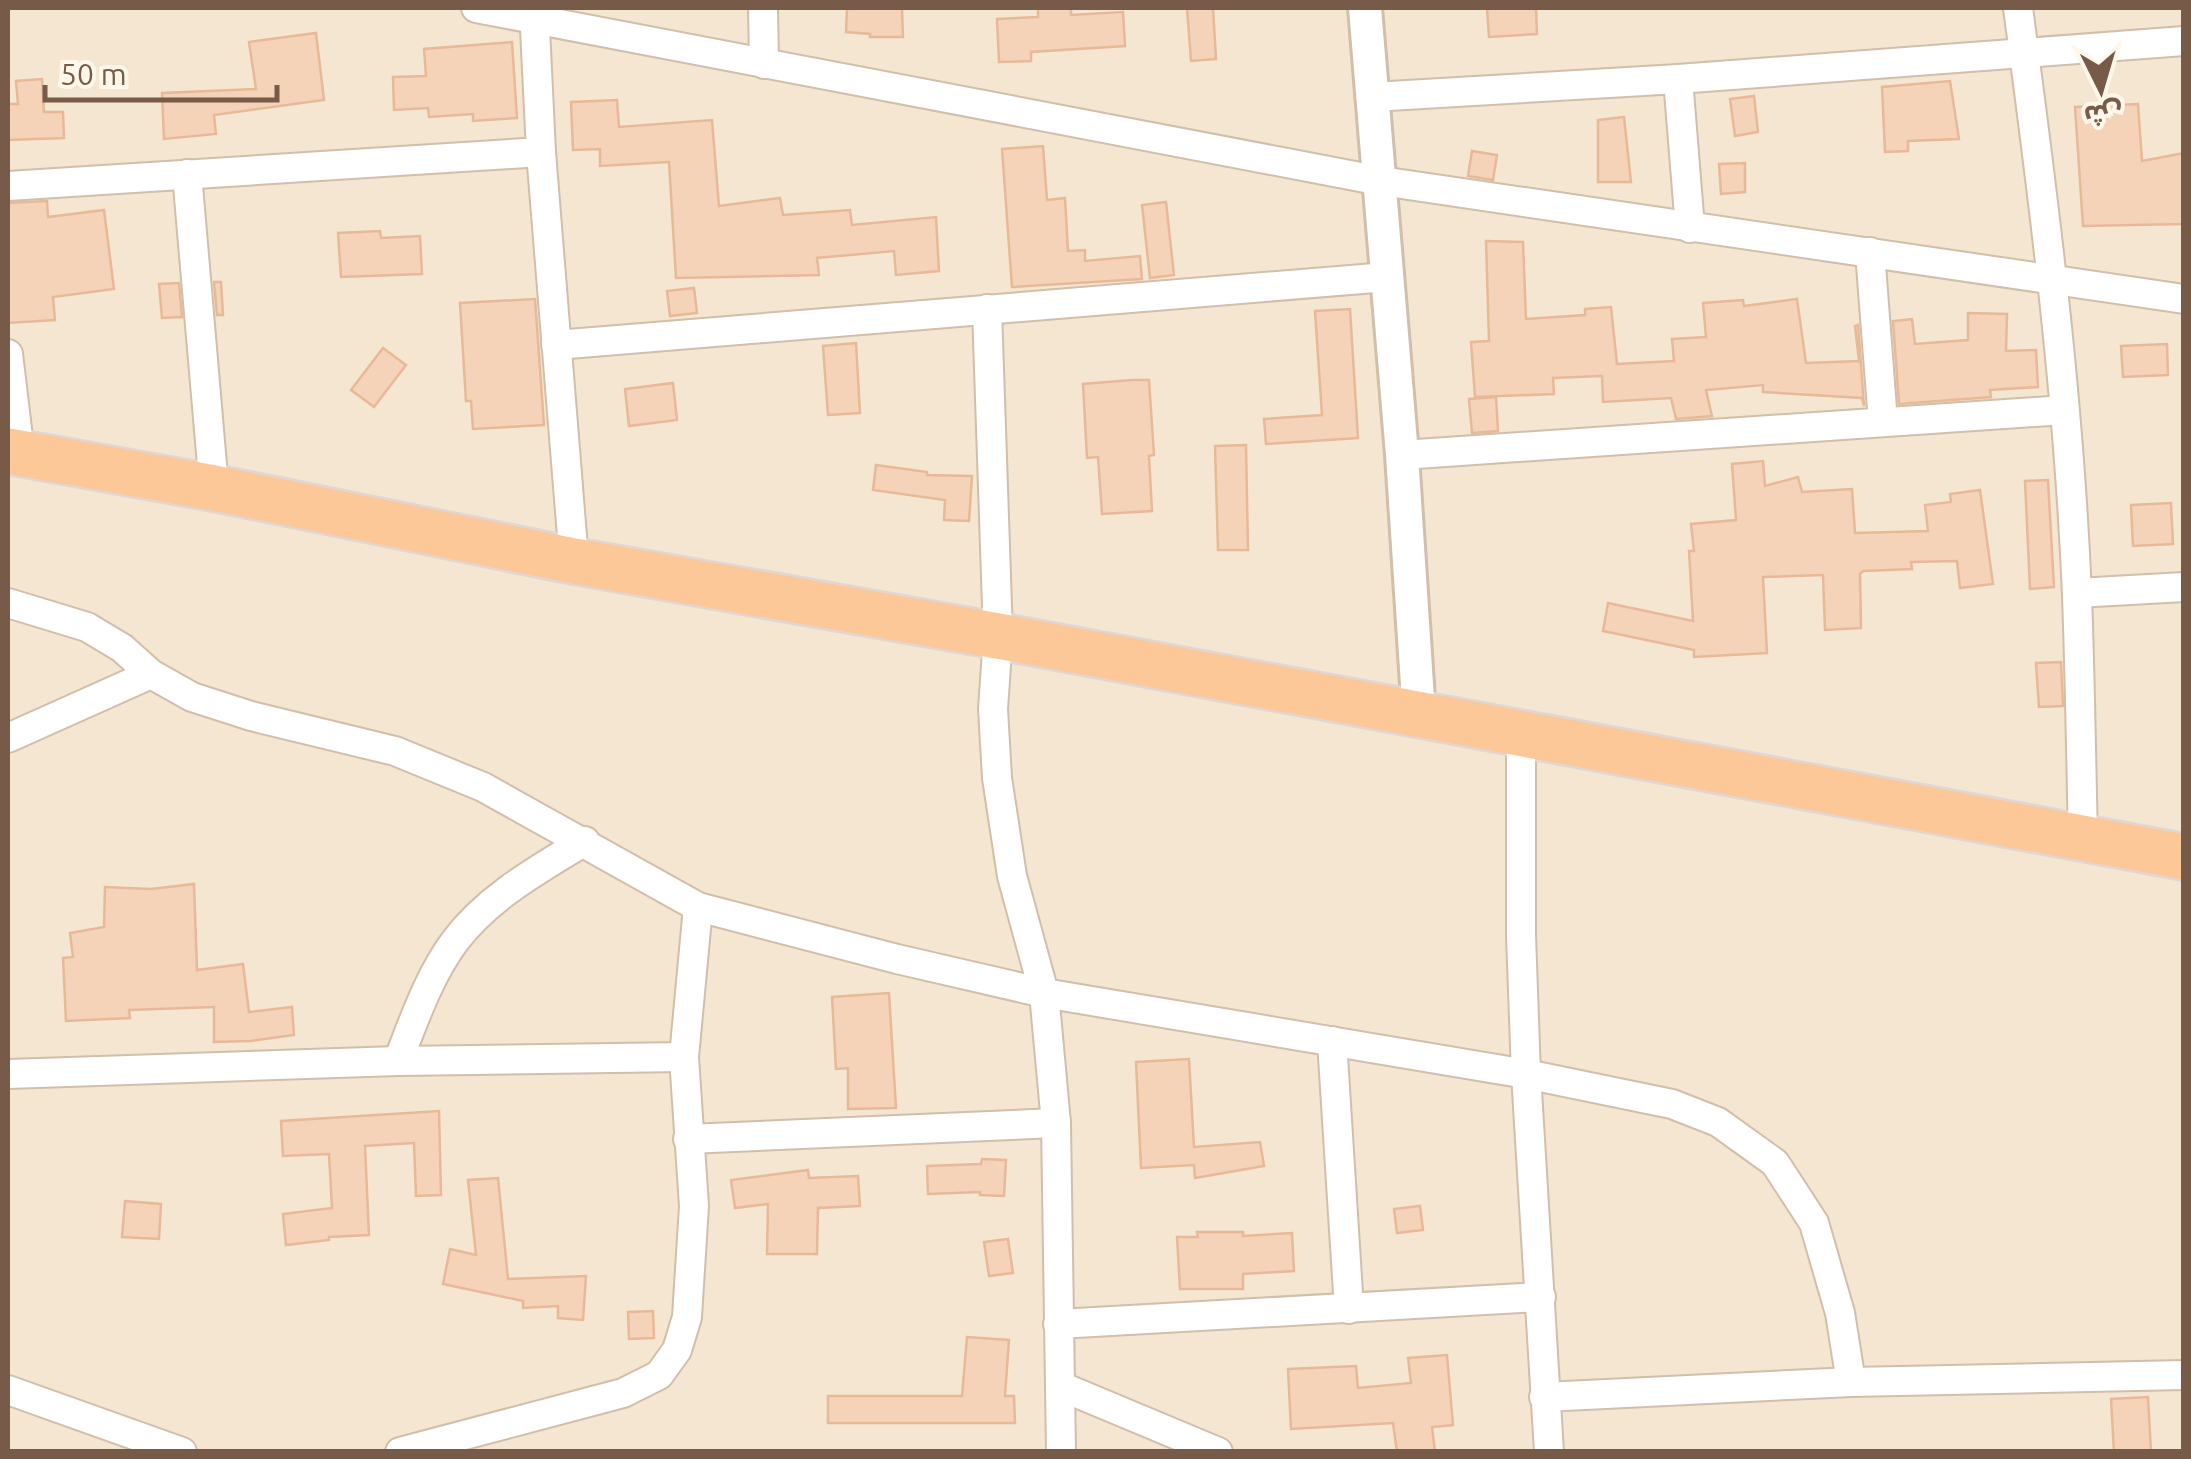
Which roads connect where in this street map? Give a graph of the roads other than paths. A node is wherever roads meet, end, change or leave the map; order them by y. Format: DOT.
graph roads {
  1 [pos="476,8"];
  2 [pos="763,8"];
  3 [pos="1365,8"];
  4 [pos="2018,8"];
  5 [pos="535,12"];
  6 [pos="2184,41"];
  7 [pos="2024,52"];
  8 [pos="764,64"];
  9 [pos="1678,79"];
  10 [pos="1372,98"];
  11 [pos="541,152"];
  12 [pos="187,174"];
  13 [pos="1381,181"];
  14 [pos="8,186"];
  15 [pos="1690,228"];
  16 [pos="1870,252"];
  17 [pos="1387,276"];
  18 [pos="2052,277"];
  19 [pos="2184,298"];
  20 [pos="987,310"];
  21 [pos="556,345"];
  22 [pos="8,354"];
  23 [pos="2064,410"];
  24 [pos="1884,422"];
  25 [pos="14,452"];
  26 [pos="1402,454"];
  27 [pos="214,488"];
  28 [pos="574,561"];
  29 [pos="2184,587"];
  30 [pos="2077,593"];
  31 [pos="8,603"];
  32 [pos="998,636"];
  33 [pos="150,674"];
  34 [pos="1418,715"];
  35 [pos="1522,735"];
  36 [pos="8,738"];
  37 [pos="2083,838"];
  38 [pos="584,841"];
  39 [pos="2184,857"];
  40 [pos="698,906"];
  41 [pos="1044,993"];
  42 [pos="1332,1041"];
  43 [pos="684,1057"];
  44 [pos="398,1060"];
  45 [pos="8,1074"];
  46 [pos="1526,1074"];
  47 [pos="1056,1123"];
  48 [pos="688,1139"];
  49 [pos="1541,1297"];
  50 [pos="1349,1309"];
  51 [pos="1058,1324"];
  52 [pos="2184,1374"];
  53 [pos="1851,1382"];
  54 [pos="1060,1386"];
  55 [pos="8,1390"];
  56 [pos="1544,1397"];
  57 [pos="182,1452"];
  58 [pos="400,1452"];
  59 [pos="1061,1452"];
  60 [pos="1218,1452"];
  61 [pos="1549,1452"];
  1 -- 5 [label="street"];
  2 -- 8 [label="street"];
  3 -- 10 [label="street"];
  4 -- 7 [label="street"];
  5 -- 8 [label="street"];
  5 -- 11 [label="street"];
  6 -- 7 [label="street"];
  7 -- 9 [label="street"];
  7 -- 18 [label="street"];
  8 -- 13 [label="street"];
  9 -- 10 [label="street"];
  9 -- 15 [label="street"];
  10 -- 13 [label="street"];
  11 -- 12 [label="street"];
  11 -- 21 [label="street"];
  12 -- 14 [label="street"];
  12 -- 27 [label="street"];
  13 -- 15 [label="street"];
  13 -- 17 [label="street"];
  15 -- 16 [label="street"];
  16 -- 18 [label="street"];
  16 -- 24 [label="street"];
  17 -- 20 [label="street"];
  17 -- 26 [label="street"];
  18 -- 19 [label="street"];
  18 -- 23 [label="street"];
  20 -- 21 [label="street"];
  20 -- 32 [label="street"];
  21 -- 28 [label="street"];
  22 -- 25 [label="street"];
  23 -- 24 [label="street"];
  23 -- 30 [label="street"];
  24 -- 26 [label="street"];
  25 -- 27 [label="highway"];
  26 -- 34 [label="street"];
  27 -- 28 [label="highway"];
  28 -- 32 [label="highway"];
  29 -- 30 [label="street"];
  30 -- 37 [label="street"];
  31 -- 33 [label="street"];
  32 -- 34 [label="highway"];
  32 -- 41 [label="street"];
  33 -- 36 [label="street"];
  33 -- 38 [label="street"];
  34 -- 35 [label="highway"];
  35 -- 37 [label="highway"];
  35 -- 46 [label="street"];
  37 -- 39 [label="highway"];
  38 -- 40 [label="street"];
  38 -- 44 [label="street"];
  40 -- 41 [label="street"];
  40 -- 43 [label="street"];
  41 -- 42 [label="street"];
  41 -- 47 [label="street"];
  42 -- 46 [label="street"];
  42 -- 50 [label="street"];
  43 -- 44 [label="street"];
  43 -- 48 [label="street"];
  44 -- 45 [label="street"];
  46 -- 49 [label="street"];
  46 -- 53 [label="street"];
  47 -- 48 [label="street"];
  47 -- 51 [label="street"];
  48 -- 58 [label="street"];
  49 -- 50 [label="street"];
  49 -- 56 [label="street"];
  50 -- 51 [label="street"];
  51 -- 54 [label="street"];
  52 -- 53 [label="street"];
  53 -- 56 [label="street"];
  54 -- 59 [label="street"];
  54 -- 60 [label="street"];
  55 -- 57 [label="street"];
  56 -- 61 [label="street"];
}
